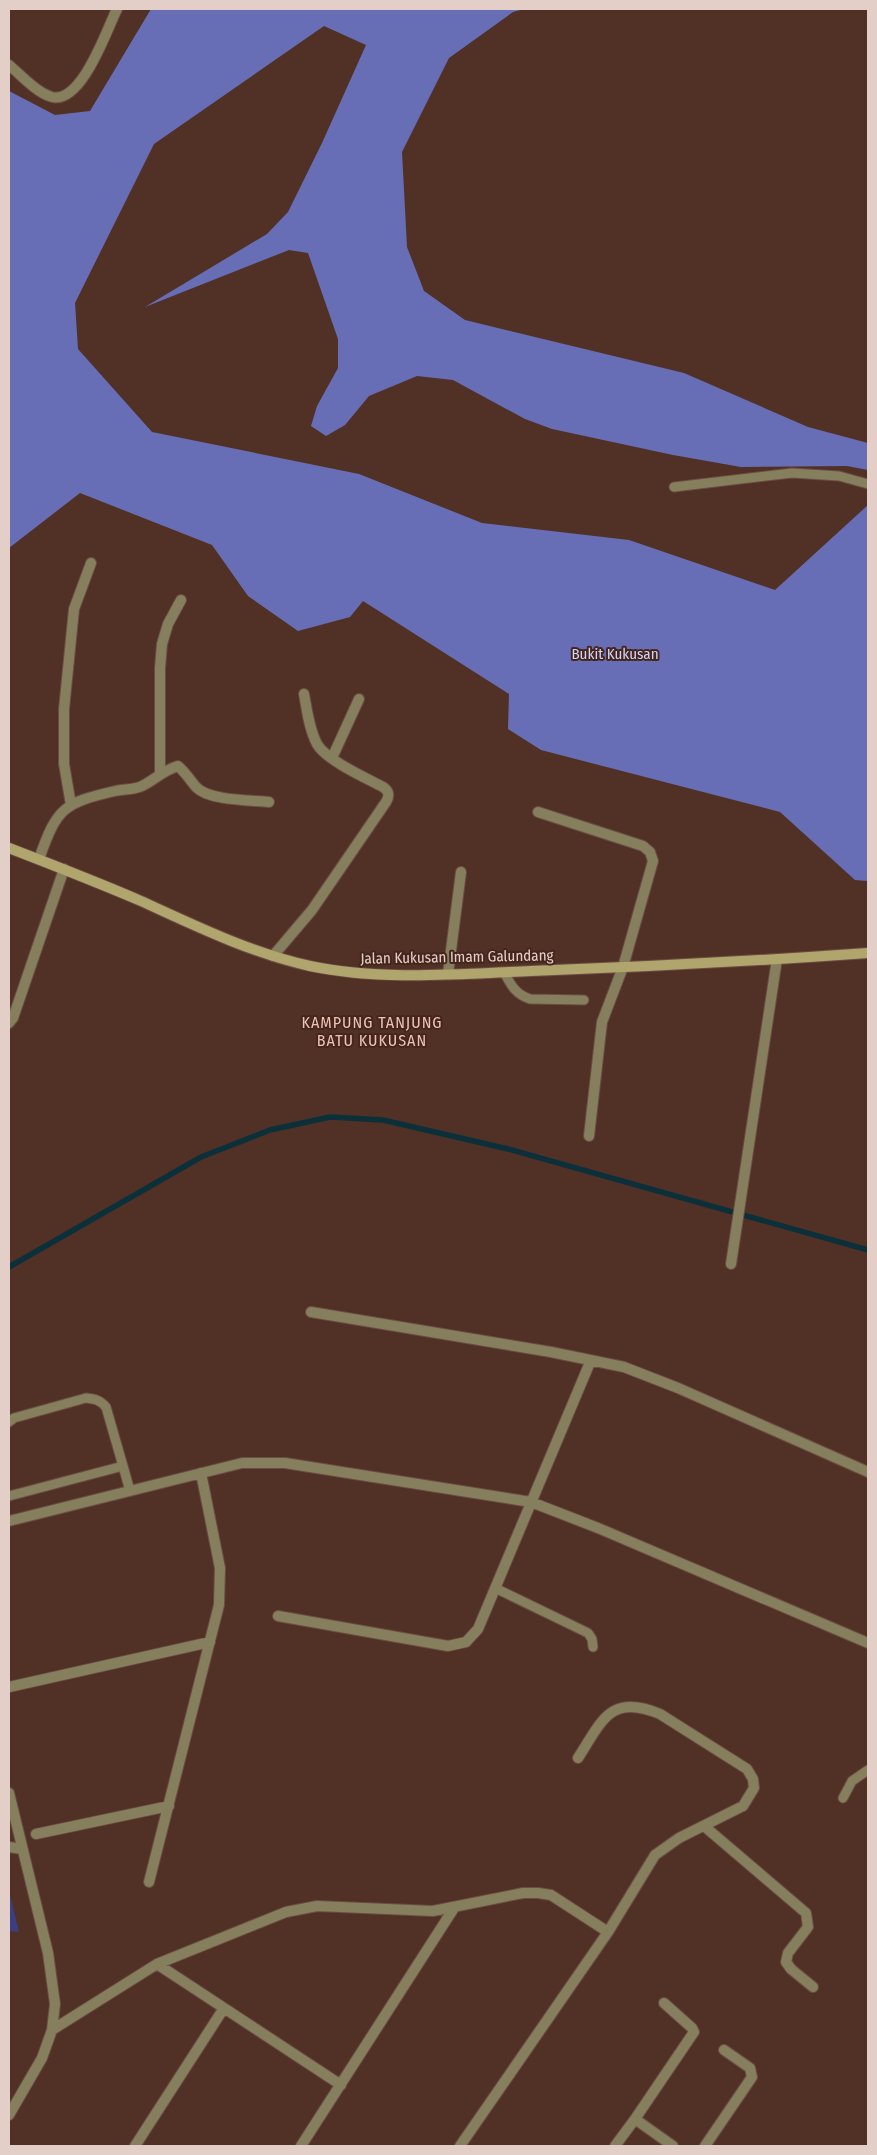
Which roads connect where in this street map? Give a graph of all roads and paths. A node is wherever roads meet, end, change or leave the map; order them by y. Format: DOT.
graph roads {
  1 [pos="117,9"];
  2 [pos="9,65"];
  3 [pos="868,484"];
  4 [pos="674,487"];
  5 [pos="91,563"];
  6 [pos="182,600"];
  7 [pos="304,694"];
  8 [pos="359,699"];
  9 [pos="332,758"];
  10 [pos="160,773"];
  11 [pos="269,802"];
  12 [pos="71,805"];
  13 [pos="538,812"];
  14 [pos="9,848"];
  15 [pos="39,860"];
  16 [pos="64,869"];
  17 [pos="462,872"];
  18 [pos="868,953"];
  19 [pos="273,956"];
  20 [pos="777,960"];
  21 [pos="623,968"];
  22 [pos="504,972"];
  23 [pos="448,974"];
  24 [pos="584,1000"];
  25 [pos="9,1023"];
  26 [pos="589,1136"];
  27 [pos="731,1264"];
  28 [pos="311,1312"];
  29 [pos="591,1360"];
  30 [pos="9,1422"];
  31 [pos="123,1466"];
  32 [pos="868,1472"];
  33 [pos="201,1473"];
  34 [pos="130,1491"];
  35 [pos="9,1496"];
  36 [pos="531,1502"];
  37 [pos="9,1521"];
  38 [pos="495,1588"];
  39 [pos="278,1616"];
  40 [pos="210,1642"];
  41 [pos="868,1642"];
  42 [pos="593,1647"];
  43 [pos="9,1687"];
  44 [pos="578,1758"];
  45 [pos="868,1770"];
  46 [pos="9,1793"];
  47 [pos="843,1798"];
  48 [pos="168,1806"];
  49 [pos="704,1826"];
  50 [pos="36,1834"];
  51 [pos="9,1847"];
  52 [pos="22,1849"];
  53 [pos="149,1882"];
  54 [pos="454,1908"];
  55 [pos="608,1932"];
  56 [pos="157,1964"];
  57 [pos="813,1987"];
  58 [pos="664,2003"];
  59 [pos="224,2008"];
  60 [pos="52,2030"];
  61 [pos="724,2050"];
  62 [pos="341,2085"];
  63 [pos="9,2114"];
  64 [pos="635,2119"];
  65 [pos="135,2146"];
  66 [pos="301,2146"];
  67 [pos="460,2146"];
  68 [pos="615,2146"];
  69 [pos="673,2146"];
  70 [pos="705,2146"];
  1 -- 2 [label="street"];
  3 -- 4 [label="lane"];
  5 -- 12 [label="street"];
  6 -- 10 [label="street"];
  7 -- 9 [label="street"];
  8 -- 9 [label="street"];
  9 -- 19 [label="street"];
  10 -- 11 [label="street"];
  10 -- 12 [label="street"];
  12 -- 15 [label="street"];
  13 -- 21 [label="street"];
  14 -- 15 [label="street, Jalan Kukusan Imam Galundang"];
  15 -- 16 [label="street, Jalan Kukusan Imam Galundang"];
  16 -- 19 [label="street, Jalan Kukusan Imam Galundang"];
  16 -- 25 [label="street"];
  17 -- 23 [label="street"];
  18 -- 20 [label="street, Jalan Kukusan Imam Galundang"];
  19 -- 23 [label="street, Jalan Kukusan Imam Galundang"];
  20 -- 21 [label="street, Jalan Kukusan Imam Galundang"];
  20 -- 27 [label="street"];
  21 -- 22 [label="street, Jalan Kukusan Imam Galundang"];
  21 -- 26 [label="street"];
  22 -- 23 [label="street, Jalan Kukusan Imam Galundang"];
  22 -- 24 [label="lane"];
  28 -- 29 [label="street"];
  29 -- 32 [label="street"];
  29 -- 36 [label="street"];
  30 -- 31 [label="lane"];
  31 -- 34 [label="lane"];
  31 -- 35 [label="lane"];
  33 -- 34 [label="street"];
  33 -- 36 [label="street"];
  33 -- 40 [label="street"];
  34 -- 37 [label="street"];
  36 -- 38 [label="street"];
  36 -- 41 [label="street"];
  38 -- 39 [label="street"];
  38 -- 42 [label="lane"];
  40 -- 43 [label="street"];
  40 -- 48 [label="street"];
  44 -- 49 [label="street"];
  45 -- 47 [label="lane"];
  46 -- 52 [label="street"];
  48 -- 50 [label="street"];
  48 -- 53 [label="street"];
  49 -- 55 [label="street"];
  49 -- 57 [label="street"];
  51 -- 52 [label="street"];
  52 -- 60 [label="street"];
  54 -- 55 [label="street"];
  54 -- 56 [label="street"];
  54 -- 62 [label="street"];
  55 -- 67 [label="street"];
  56 -- 59 [label="street"];
  56 -- 60 [label="street"];
  58 -- 64 [label="street"];
  59 -- 62 [label="street"];
  59 -- 65 [label="street"];
  60 -- 63 [label="street"];
  61 -- 70 [label="street"];
  62 -- 66 [label="street"];
  64 -- 68 [label="street"];
  64 -- 69 [label="street"];
}
